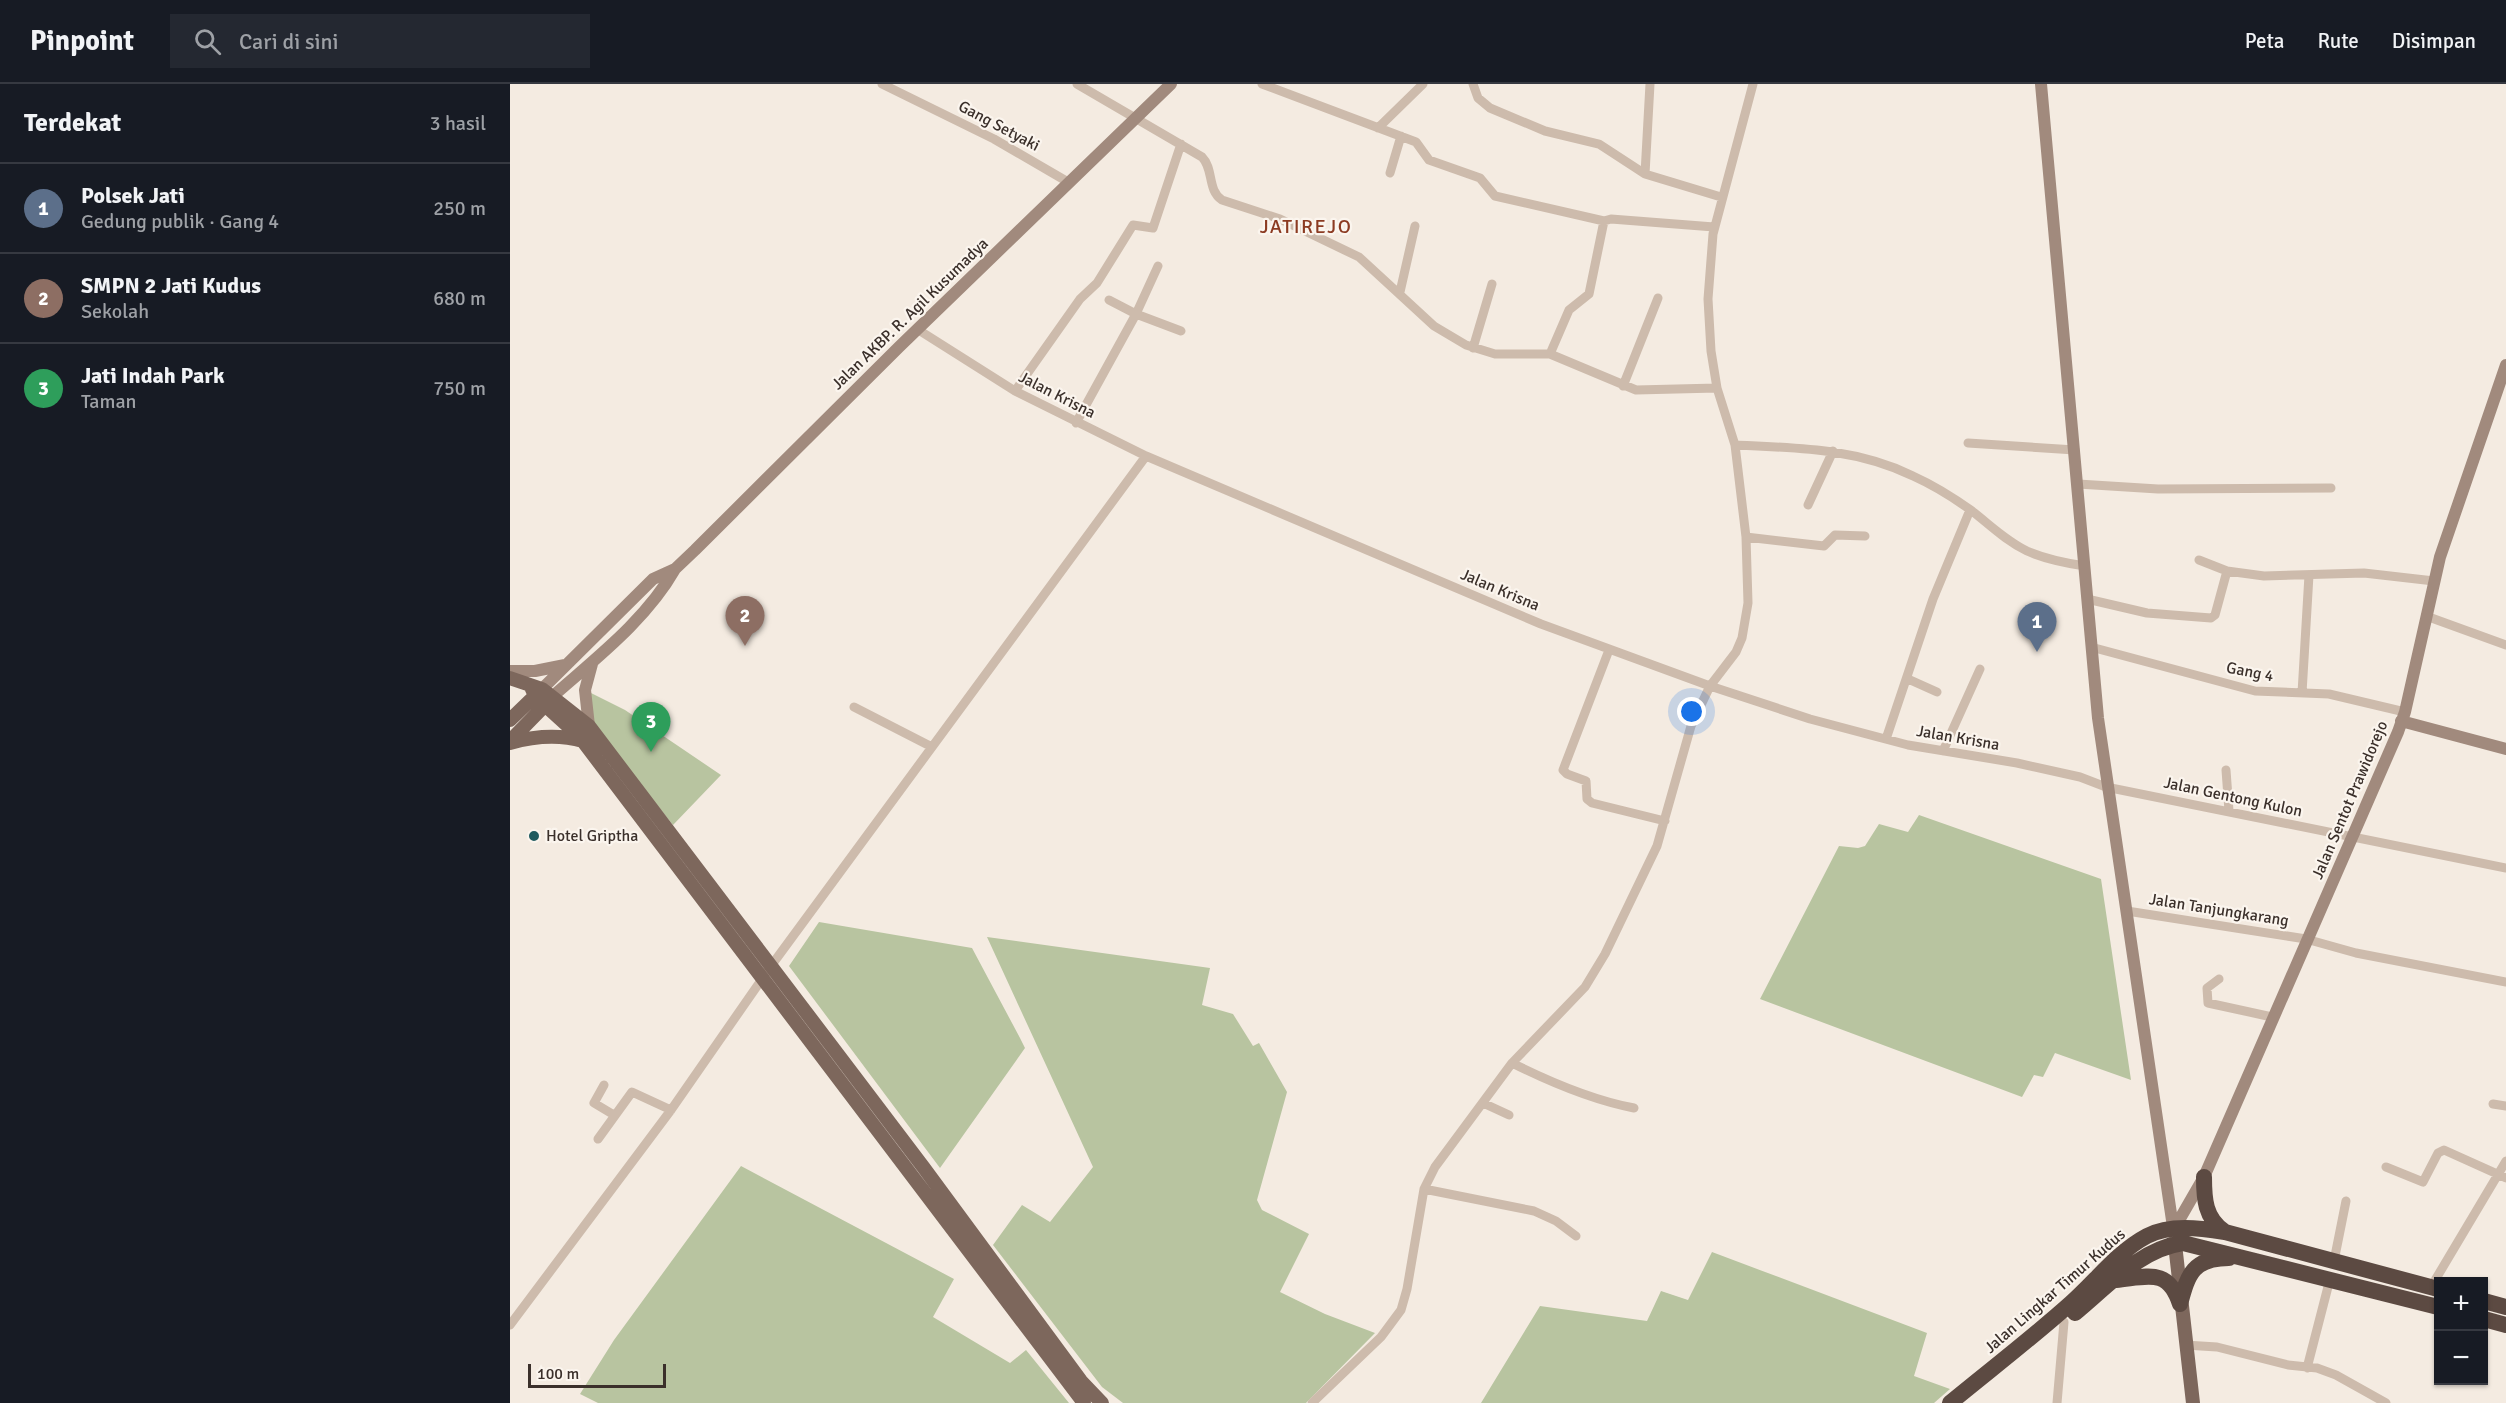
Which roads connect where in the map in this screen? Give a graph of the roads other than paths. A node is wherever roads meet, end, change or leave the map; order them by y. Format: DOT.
graph roads {
  1 [pos="882,84"];
  2 [pos="1077,84"];
  3 [pos="1171,84"];
  4 [pos="1262,84"];
  5 [pos="1423,84"];
  6 [pos="1482,84"];
  7 [pos="1650,84"];
  8 [pos="1753,84"];
  9 [pos="2041,84"];
  10 [pos="1474,89"];
  11 [pos="1137,118"];
  12 [pos="1378,128"];
  13 [pos="1401,136"];
  14 [pos="1181,144"];
  15 [pos="1390,173"];
  16 [pos="1645,174"];
  17 [pos="1068,182"];
  18 [pos="1721,197"];
  19 [pos="1604,221"];
  20 [pos="1415,226"];
  21 [pos="1714,227"];
  22 [pos="1158,266"];
  23 [pos="1492,284"];
  24 [pos="1400,292"];
  25 [pos="1658,298"];
  26 [pos="1109,300"];
  27 [pos="1136,314"];
  28 [pos="917,329"];
  29 [pos="1181,331"];
  30 [pos="1473,348"];
  31 [pos="1550,354"];
  32 [pos="2506,365"];
  33 [pos="1623,386"];
  34 [pos="1717,388"];
  35 [pos="2502,390"];
  36 [pos="1015,392"];
  37 [pos="1076,423"];
  38 [pos="1968,443"];
  39 [pos="1735,445"];
  40 [pos="2075,450"];
  41 [pos="1833,451"];
  42 [pos="1146,456"];
  43 [pos="2078,484"];
  44 [pos="2331,488"];
  45 [pos="1808,505"];
  46 [pos="1970,510"];
  47 [pos="1865,536"];
  48 [pos="1746,537"];
  49 [pos="2199,560"];
  50 [pos="2085,566"];
  51 [pos="675,569"];
  52 [pos="2227,571"];
  53 [pos="2309,575"];
  54 [pos="2434,581"];
  55 [pos="2087,599"];
  56 [pos="2426,616"];
  57 [pos="2506,645"];
  58 [pos="2091,647"];
  59 [pos="1609,650"];
  60 [pos="594,660"];
  61 [pos="565,665"];
  62 [pos="1980,669"];
  63 [pos="510,670"];
  64 [pos="510,678"];
  65 [pos="1908,679"];
  66 [pos="1710,686"];
  67 [pos="1937,692"];
  68 [pos="2302,693"];
  69 [pos="541,694"];
  70 [pos="854,707"];
  71 [pos="2403,717"];
  72 [pos="510,720"];
  73 [pos="589,726"];
  74 [pos="1886,739"];
  75 [pos="583,741"];
  76 [pos="510,742"];
  77 [pos="932,747"];
  78 [pos="2506,749"];
  79 [pos="1942,751"];
  80 [pos="2226,770"];
  81 [pos="2106,787"];
  82 [pos="2229,811"];
  83 [pos="1665,821"];
  84 [pos="2353,837"];
  85 [pos="2506,868"];
  86 [pos="2127,911"];
  87 [pos="2306,939"];
  88 [pos="771,966"];
  89 [pos="763,978"];
  90 [pos="2219,979"];
  91 [pos="2506,982"];
  92 [pos="2272,1017"];
  93 [pos="1512,1062"];
  94 [pos="604,1085"];
  95 [pos="1483,1102"];
  96 [pos="2493,1104"];
  97 [pos="2506,1106"];
  98 [pos="1634,1108"];
  99 [pos="671,1110"];
  100 [pos="614,1115"];
  101 [pos="1509,1115"];
  102 [pos="598,1139"];
  103 [pos="2506,1161"];
  104 [pos="2386,1167"];
  105 [pos="2204,1177"];
  106 [pos="2502,1177"];
  107 [pos="1424,1189"];
  108 [pos="2346,1201"];
  109 [pos="2224,1232"];
  110 [pos="1576,1236"];
  111 [pos="2175,1237"];
  112 [pos="2256,1259"];
  113 [pos="2334,1261"];
  114 [pos="2442,1277"];
  115 [pos="2330,1279"];
  116 [pos="2116,1280"];
  117 [pos="2434,1288"];
  118 [pos="2488,1302"];
  119 [pos="2180,1304"];
  120 [pos="2434,1306"];
  121 [pos="2506,1306"];
  122 [pos="2488,1320"];
  123 [pos="2064,1322"];
  124 [pos="2506,1324"];
  125 [pos="510,1325"];
  126 [pos="2185,1345"];
  127 [pos="2307,1368"];
  128 [pos="1084,1403"];
  129 [pos="1102,1403"];
  130 [pos="1312,1403"];
  131 [pos="1950,1403"];
  132 [pos="1965,1403"];
  133 [pos="2057,1403"];
  134 [pos="2193,1403"];
  135 [pos="2386,1403"];
  1 -- 17 [label="street, Gang Setyaki"];
  2 -- 11 [label="street"];
  3 -- 11 [label="main road, Jalan AKBP. R. Agil Kusumadya"];
  4 -- 12 [label="street"];
  5 -- 12 [label="street"];
  6 -- 10 [label="street"];
  7 -- 16 [label="street"];
  8 -- 18 [label="street"];
  9 -- 40 [label="main road"];
  10 -- 16 [label="street"];
  11 -- 14 [label="street"];
  11 -- 17 [label="main road, Jalan AKBP. R. Agil Kusumadya"];
  12 -- 13 [label="street"];
  13 -- 15 [label="street"];
  13 -- 19 [label="street"];
  14 -- 24 [label="street"];
  14 -- 36 [label="street"];
  16 -- 18 [label="street"];
  17 -- 28 [label="main road, Jalan AKBP. R. Agil Kusumadya"];
  18 -- 21 [label="street"];
  19 -- 21 [label="street"];
  19 -- 31 [label="street"];
  20 -- 24 [label="street"];
  21 -- 34 [label="street"];
  22 -- 27 [label="street"];
  23 -- 30 [label="street"];
  24 -- 30 [label="street"];
  25 -- 33 [label="street"];
  26 -- 27 [label="street"];
  27 -- 29 [label="street"];
  27 -- 37 [label="street"];
  28 -- 36 [label="street, Jalan Krisna"];
  28 -- 51 [label="main road, Jalan AKBP. R. Agil Kusumadya"];
  30 -- 31 [label="street"];
  31 -- 33 [label="street"];
  32 -- 35 [label="main road, Jalan Sentot Prawidorejo"];
  33 -- 34 [label="street"];
  34 -- 39 [label="street"];
  35 -- 54 [label="main road, Jalan Sentot Prawidorejo"];
  36 -- 37 [label="street, Jalan Krisna"];
  37 -- 42 [label="street, Jalan Krisna"];
  38 -- 40 [label="street"];
  39 -- 41 [label="street"];
  39 -- 48 [label="street"];
  40 -- 43 [label="main road"];
  41 -- 45 [label="street"];
  41 -- 46 [label="street"];
  42 -- 59 [label="street, Jalan Krisna"];
  42 -- 77 [label="street"];
  43 -- 44 [label="street"];
  43 -- 50 [label="main road"];
  46 -- 50 [label="street"];
  46 -- 65 [label="street"];
  47 -- 48 [label="street"];
  48 -- 66 [label="street"];
  49 -- 52 [label="street"];
  50 -- 55 [label="main road"];
  51 -- 60 [label="main road, Jalan AKBP. R. Agil Kusumadya"];
  51 -- 61 [label="main road, Jalan AKBP. R. Agil Kusumadya"];
  52 -- 53 [label="street"];
  52 -- 55 [label="street"];
  53 -- 54 [label="street"];
  53 -- 68 [label="street"];
  54 -- 56 [label="main road, Jalan Sentot Prawidorejo"];
  55 -- 58 [label="main road"];
  56 -- 57 [label="street"];
  56 -- 71 [label="main road, Jalan Sentot Prawidorejo"];
  58 -- 68 [label="street, Gang 4"];
  58 -- 81 [label="main road"];
  59 -- 66 [label="street, Jalan Krisna"];
  59 -- 83 [label="street"];
  60 -- 69 [label="main road, Jalan AKBP. R. Agil Kusumadya"];
  60 -- 73 [label="main road"];
  61 -- 63 [label="main road"];
  61 -- 69 [label="main road, Jalan AKBP. R. Agil Kusumadya"];
  62 -- 79 [label="street"];
  64 -- 69 [label="main road"];
  65 -- 67 [label="street"];
  65 -- 74 [label="street"];
  66 -- 74 [label="street, Jalan Krisna"];
  66 -- 83 [label="street"];
  68 -- 71 [label="street, Gang 4"];
  69 -- 72 [label="main road, Jalan AKBP. R. Agil Kusumadya"];
  69 -- 73 [label="main road"];
  69 -- 75 [label="main road"];
  69 -- 76 [label="main road, Jalan AKBP. R. Agil Kusumadya"];
  70 -- 77 [label="street"];
  71 -- 78 [label="main road"];
  71 -- 84 [label="main road, Jalan Sentot Prawidorejo"];
  73 -- 88 [label="main road"];
  74 -- 79 [label="street, Jalan Krisna"];
  75 -- 76 [label="main road"];
  75 -- 89 [label="main road"];
  77 -- 88 [label="street"];
  79 -- 81 [label="street, Jalan Krisna"];
  80 -- 82 [label="street"];
  81 -- 82 [label="street, Jalan Gentong Kulon"];
  81 -- 86 [label="main road"];
  82 -- 84 [label="street, Jalan Gentong Kulon"];
  83 -- 93 [label="street"];
  84 -- 85 [label="street, Jalan Gentong Kulon"];
  84 -- 87 [label="main road, Jalan Sentot Prawidorejo"];
  86 -- 87 [label="street, Jalan Tanjungkarang"];
  86 -- 111 [label="main road"];
  87 -- 91 [label="street, Jalan Tanjungkarang"];
  87 -- 92 [label="main road, Jalan Sentot Prawidorejo"];
  88 -- 89 [label="street"];
  88 -- 129 [label="main road"];
  89 -- 99 [label="street"];
  89 -- 128 [label="main road"];
  90 -- 92 [label="street"];
  92 -- 105 [label="main road, Jalan Sentot Prawidorejo"];
  93 -- 95 [label="street"];
  93 -- 98 [label="street"];
  94 -- 100 [label="street"];
  95 -- 101 [label="street"];
  95 -- 107 [label="street"];
  96 -- 97 [label="street"];
  99 -- 100 [label="street"];
  99 -- 125 [label="street"];
  100 -- 102 [label="street"];
  103 -- 106 [label="street"];
  104 -- 106 [label="street"];
  105 -- 109 [label="highway"];
  105 -- 111 [label="main road, Jalan Sentot Prawidorejo"];
  106 -- 114 [label="street"];
  107 -- 110 [label="street"];
  107 -- 130 [label="street"];
  108 -- 113 [label="street"];
  109 -- 111 [label="highway, Jalan Lingkar Timur Kudus"];
  109 -- 113 [label="highway, Jalan Lingkar Timur Kudus"];
  111 -- 112 [label="highway, Jalan Lingkar Timur Kudus"];
  111 -- 116 [label="highway, Jalan Lingkar Timur Kudus"];
  111 -- 119 [label="main road"];
  111 -- 131 [label="highway, Jalan Lingkar Timur Kudus"];
  112 -- 115 [label="highway, Jalan Lingkar Timur Kudus"];
  112 -- 119 [label="highway"];
  113 -- 117 [label="highway, Jalan Lingkar Timur Kudus"];
  115 -- 120 [label="highway, Jalan Lingkar Timur Kudus"];
  115 -- 127 [label="street"];
  116 -- 119 [label="highway"];
  116 -- 123 [label="highway, Jalan Lingkar Timur Kudus"];
  118 -- 121 [label="highway"];
  119 -- 126 [label="main road"];
  122 -- 124 [label="highway"];
  123 -- 132 [label="highway, Jalan Lingkar Timur Kudus"];
  123 -- 133 [label="street"];
  126 -- 127 [label="street"];
  126 -- 134 [label="main road"];
  127 -- 135 [label="street"];
}
